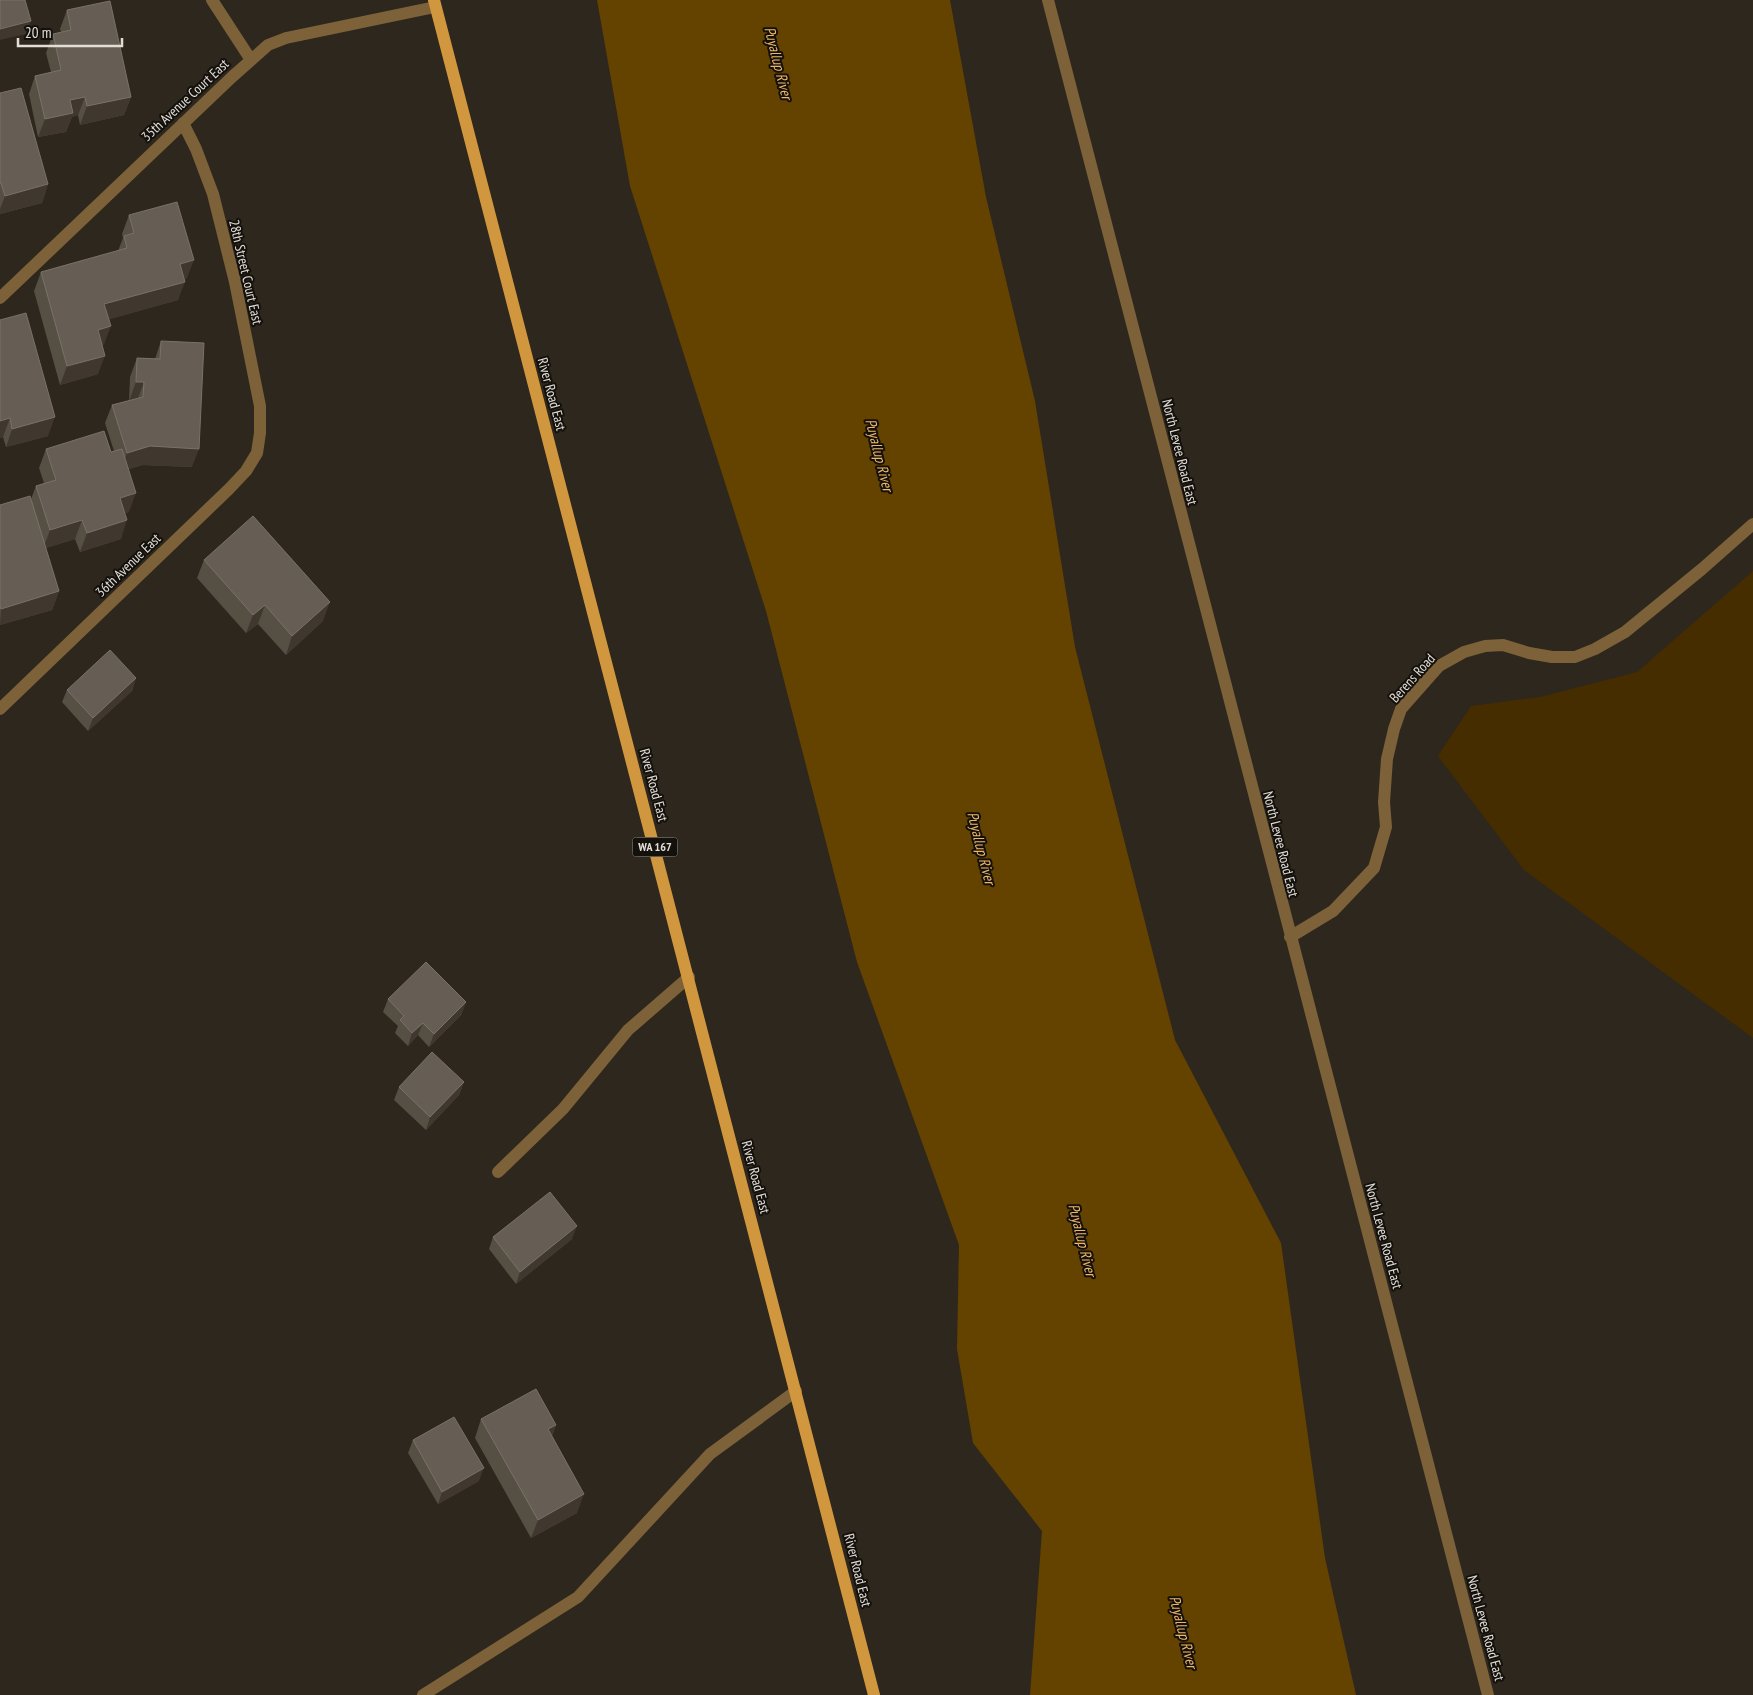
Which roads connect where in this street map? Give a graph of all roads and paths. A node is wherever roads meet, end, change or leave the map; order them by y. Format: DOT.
graph roads {
  1 [pos="212,0"];
  2 [pos="1048,0"];
  3 [pos="435,3"];
  4 [pos="250,60"];
  5 [pos="183,123"];
  6 [pos="0,298"];
  7 [pos="260,433"];
  8 [pos="1753,524"];
  9 [pos="0,708"];
  10 [pos="1290,937"];
  11 [pos="689,977"];
  12 [pos="498,1172"];
  13 [pos="796,1391"];
  14 [pos="424,1695"];
  15 [pos="874,1695"];
  16 [pos="1488,1695"];
  1 -- 4 [label="street"];
  2 -- 10 [label="street, North Levee Road East"];
  3 -- 4 [label="street, 35th Avenue Court East"];
  3 -- 11 [label="main road, River Road East / WA 167"];
  4 -- 5 [label="street, 35th Avenue Court East"];
  5 -- 6 [label="street, 35th Avenue Court East"];
  5 -- 7 [label="street, 28th Street Court East"];
  7 -- 9 [label="street, 36th Avenue East"];
  8 -- 10 [label="street, Berens Road"];
  10 -- 16 [label="street, North Levee Road East"];
  11 -- 12 [label="street"];
  11 -- 13 [label="main road, River Road East / WA 167"];
  13 -- 14 [label="street"];
  13 -- 15 [label="main road, River Road East / WA 167"];
}
